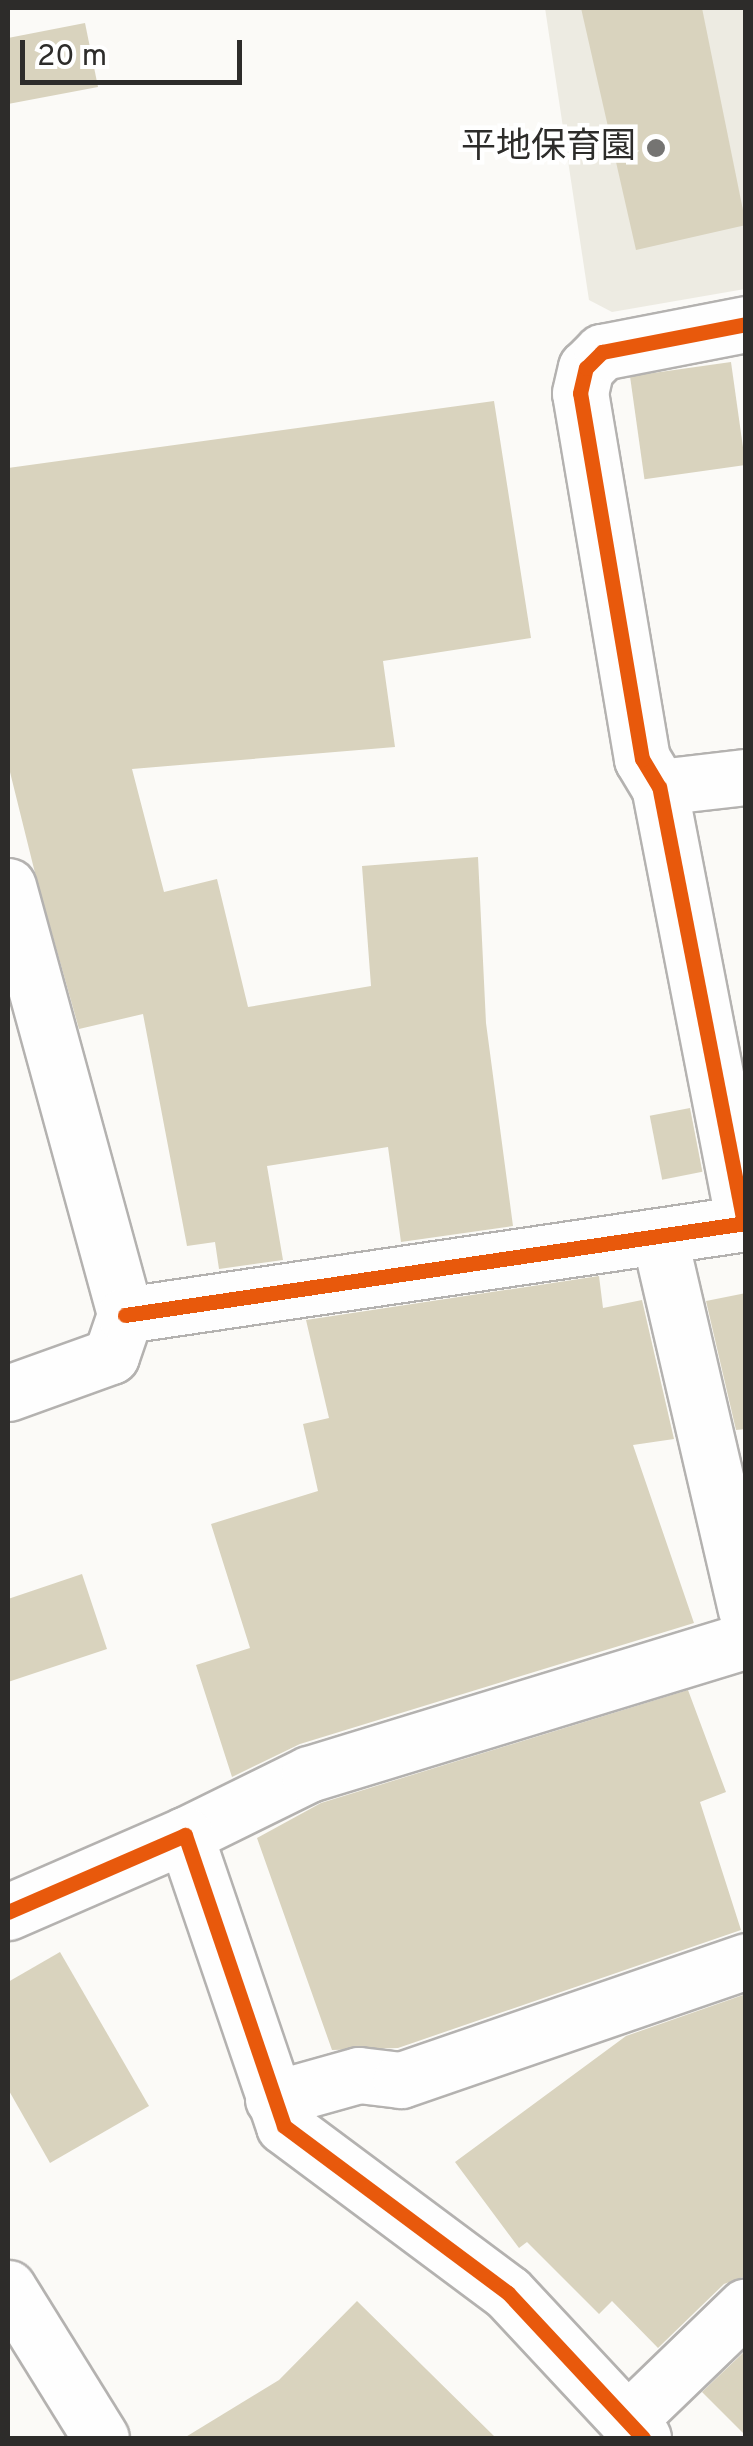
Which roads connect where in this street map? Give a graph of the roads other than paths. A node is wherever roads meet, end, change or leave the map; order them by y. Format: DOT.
graph roads {
  1 [pos="746,324"];
  2 [pos="746,776"];
  3 [pos="658,787"];
  4 [pos="8,886"];
  5 [pos="30,1069"];
  6 [pos="745,1223"];
  7 [pos="659,1236"];
  8 [pos="125,1315"];
  9 [pos="8,1393"];
  10 [pos="746,1610"];
  11 [pos="746,1640"];
  12 [pos="185,1836"];
  13 [pos="8,1912"];
  14 [pos="746,1961"];
  15 [pos="274,2100"];
  16 [pos="8,2288"];
  17 [pos="746,2306"];
  18 [pos="635,2430"];
  19 [pos="101,2438"];
  1 -- 3 [label="street"];
  2 -- 3 [label="street"];
  3 -- 6 [label="street"];
  4 -- 5 [label="street"];
  5 -- 8 [label="street"];
  6 -- 7 [label="street"];
  7 -- 8 [label="street"];
  7 -- 10 [label="street"];
  8 -- 9 [label="street"];
  11 -- 12 [label="street"];
  12 -- 13 [label="street"];
  12 -- 15 [label="street"];
  14 -- 15 [label="street"];
  15 -- 18 [label="street"];
  16 -- 19 [label="street"];
  17 -- 18 [label="street"];
}
